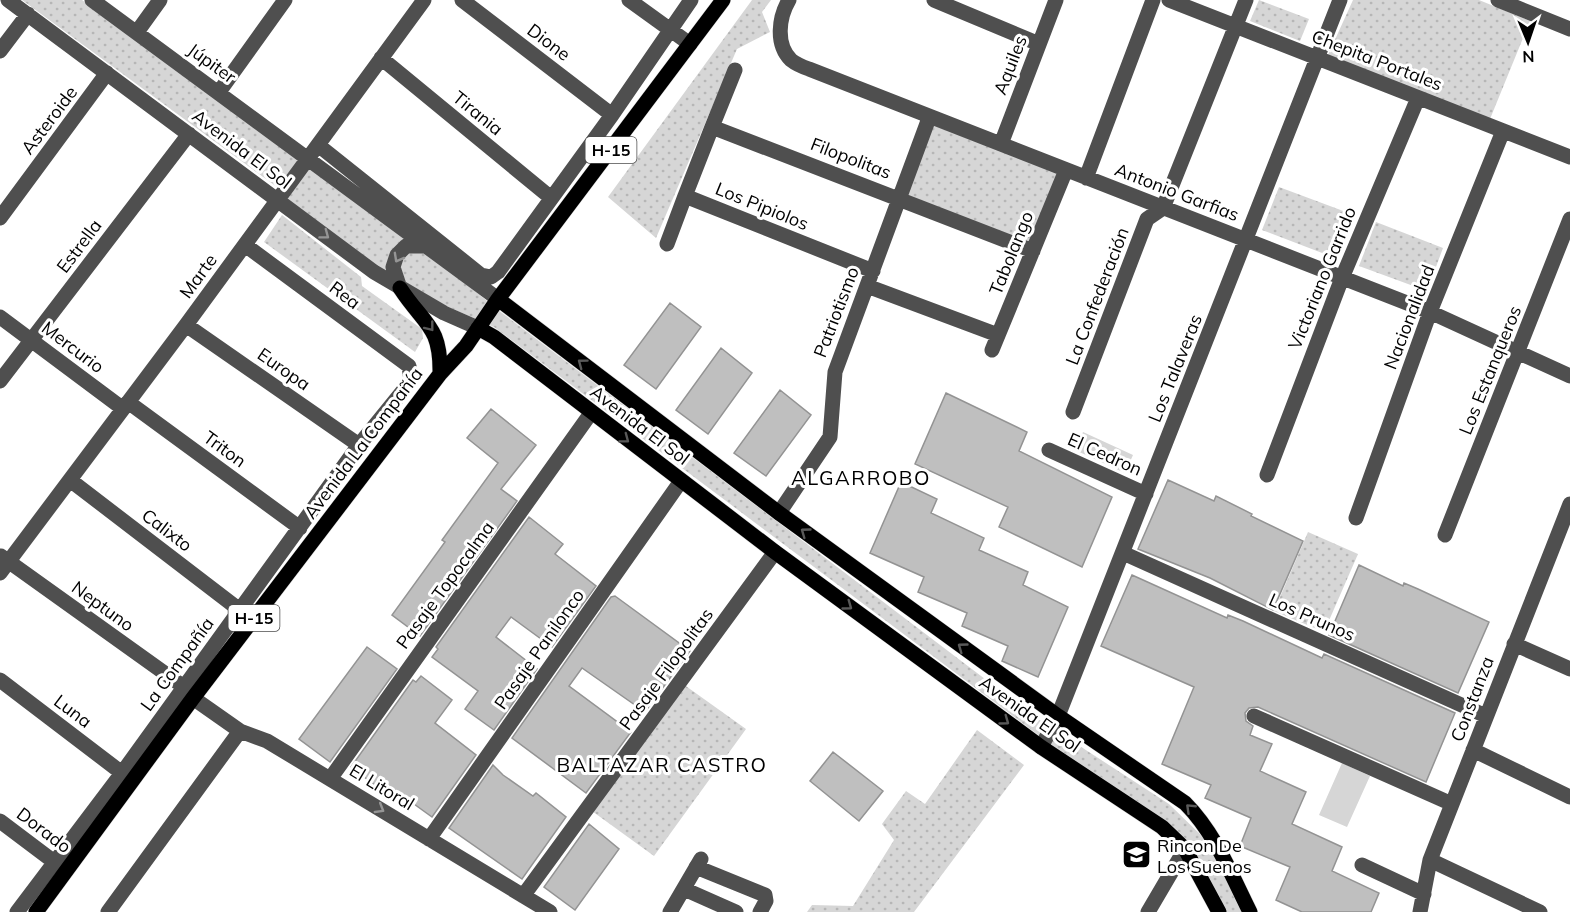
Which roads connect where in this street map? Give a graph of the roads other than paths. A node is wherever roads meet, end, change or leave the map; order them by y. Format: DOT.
graph roads {
  1 [pos="8,0"];
  2 [pos="92,0"];
  3 [pos="160,0"];
  4 [pos="285,0"];
  5 [pos="424,0"];
  6 [pos="462,0"];
  7 [pos="629,0"];
  8 [pos="691,0"];
  9 [pos="723,0"];
  10 [pos="789,0"];
  11 [pos="934,0"];
  12 [pos="1056,0"];
  13 [pos="1153,0"];
  14 [pos="1169,0"];
  15 [pos="1246,0"];
  16 [pos="1340,0"];
  17 [pos="1498,0"];
  18 [pos="1525,5"];
  19 [pos="28,14"];
  20 [pos="1237,26"];
  21 [pos="1570,29"];
  22 [pos="671,31"];
  23 [pos="137,32"];
  24 [pos="690,44"];
  25 [pos="1040,44"];
  26 [pos="0,51"];
  27 [pos="381,58"];
  28 [pos="1318,58"];
  29 [pos="735,70"];
  30 [pos="107,74"];
  31 [pos="219,92"];
  32 [pos="1418,98"];
  33 [pos="612,115"];
  34 [pos="929,118"];
  35 [pos="712,126"];
  36 [pos="1503,131"];
  37 [pos="189,134"];
  38 [pos="1001,144"];
  39 [pos="313,151"];
  40 [pos="1570,157"];
  41 [pos="1066,170"];
  42 [pos="1086,178"];
  43 [pos="685,196"];
  44 [pos="550,197"];
  45 [pos="898,197"];
  46 [pos="278,200"];
  47 [pos="1163,208"];
  48 [pos="0,218"];
  49 [pos="1570,219"];
  50 [pos="1246,240"];
  51 [pos="667,244"];
  52 [pos="245,245"];
  53 [pos="423,246"];
  54 [pos="1033,251"];
  55 [pos="873,271"];
  56 [pos="1342,278"];
  57 [pos="867,286"];
  58 [pos="400,288"];
  59 [pos="498,299"];
  60 [pos="1430,312"];
  61 [pos="0,317"];
  62 [pos="186,325"];
  63 [pos="478,328"];
  64 [pos="998,335"];
  65 [pos="31,340"];
  66 [pos="992,350"];
  67 [pos="1518,355"];
  68 [pos="440,374"];
  69 [pos="1570,376"];
  70 [pos="0,381"];
  71 [pos="411,381"];
  72 [pos="125,405"];
  73 [pos="1073,411"];
  74 [pos="591,413"];
  75 [pos="359,445"];
  76 [pos="1049,450"];
  77 [pos="1267,475"];
  78 [pos="70,480"];
  79 [pos="681,481"];
  80 [pos="1146,494"];
  81 [pos="1570,504"];
  82 [pos="779,513"];
  83 [pos="1356,518"];
  84 [pos="300,528"];
  85 [pos="1445,535"];
  86 [pos="775,552"];
  87 [pos="1123,553"];
  88 [pos="3,564"];
  89 [pos="241,611"];
  90 [pos="1514,644"];
  91 [pos="1570,669"];
  92 [pos="0,680"];
  93 [pos="188,693"];
  94 [pos="1058,716"];
  95 [pos="1254,716"];
  96 [pos="1486,716"];
  97 [pos="240,731"];
  98 [pos="1041,747"];
  99 [pos="1473,750"];
  100 [pos="122,773"];
  101 [pos="330,779"];
  102 [pos="1570,797"];
  103 [pos="1452,804"];
  104 [pos="0,821"];
  105 [pos="429,839"];
  106 [pos="1185,849"];
  107 [pos="1430,860"];
  108 [pos="60,866"];
  109 [pos="1362,866"];
  110 [pos="684,889"];
  111 [pos="1424,894"];
  112 [pos="523,896"];
  113 [pos="17,912"];
  114 [pos="36,912"];
  115 [pos="108,912"];
  116 [pos="550,912"];
  117 [pos="670,912"];
  118 [pos="736,912"];
  119 [pos="760,912"];
  120 [pos="1148,912"];
  121 [pos="1219,912"];
  122 [pos="1251,912"];
  123 [pos="1420,912"];
  124 [pos="1540,912"];
  1 -- 19 [label="street, Avenida El Sol"];
  2 -- 23 [label="street, Júpiter"];
  3 -- 23 [label="street"];
  4 -- 31 [label="street"];
  5 -- 27 [label="street, Marte"];
  6 -- 33 [label="street, Dione"];
  7 -- 22 [label="street"];
  8 -- 22 [label="street"];
  9 -- 24 [label="main road, Avenida La Compañía / H-15"];
  10 -- 34 [label="street, Antonio Garfias"];
  11 -- 25 [label="street"];
  12 -- 25 [label="street, Aquiles"];
  13 -- 42 [label="street"];
  14 -- 20 [label="street, Chepita Portales"];
  15 -- 20 [label="street, La Confederación"];
  16 -- 28 [label="street, Los Talaveras"];
  17 -- 18 [label="street"];
  18 -- 21 [label="street"];
  19 -- 26 [label="street"];
  19 -- 30 [label="street, Avenida El Sol"];
  20 -- 28 [label="street, Chepita Portales"];
  20 -- 47 [label="street, La Confederación"];
  22 -- 24 [label="street"];
  22 -- 33 [label="street"];
  23 -- 31 [label="street, Júpiter"];
  24 -- 59 [label="main road, Avenida La Compañía / H-15"];
  25 -- 38 [label="street, Aquiles"];
  27 -- 39 [label="street, Marte"];
  27 -- 44 [label="street, Tirania"];
  28 -- 32 [label="street, Chepita Portales"];
  28 -- 50 [label="street, Los Talaveras"];
  29 -- 35 [label="street"];
  30 -- 37 [label="street, Avenida El Sol"];
  30 -- 48 [label="street, Asteroide"];
  31 -- 39 [label="street, Júpiter"];
  32 -- 36 [label="street, Chepita Portales"];
  32 -- 56 [label="street, Victoriano Garrido"];
  33 -- 44 [label="street"];
  34 -- 38 [label="street, Antonio Garfias"];
  34 -- 45 [label="street, Patriotismo"];
  35 -- 43 [label="street"];
  35 -- 45 [label="street, Filopolitas"];
  36 -- 40 [label="street, Chepita Portales"];
  36 -- 60 [label="street, Nacionalidad"];
  37 -- 46 [label="street, Avenida El Sol"];
  37 -- 65 [label="street, Estrella"];
  38 -- 41 [label="street, Antonio Garfias"];
  39 -- 44 [label="street"];
  39 -- 46 [label="street, Marte"];
  39 -- 53 [label="street, Avenida El Sol"];
  41 -- 42 [label="street, Antonio Garfias"];
  41 -- 54 [label="street, Tabolango"];
  42 -- 47 [label="street, Antonio Garfias"];
  43 -- 51 [label="street"];
  43 -- 55 [label="street, Los Pipiolos"];
  45 -- 54 [label="street, Filopolitas"];
  45 -- 55 [label="street, Patriotismo"];
  46 -- 52 [label="street, Marte"];
  46 -- 58 [label="street, Avenida El Sol, one-way"];
  47 -- 50 [label="street, Antonio Garfias"];
  47 -- 73 [label="street, La Confederación"];
  49 -- 67 [label="street, Los Estanqueros"];
  50 -- 56 [label="street, Antonio Garfias"];
  50 -- 80 [label="street, Los Talaveras"];
  52 -- 62 [label="street, Marte"];
  52 -- 71 [label="street, Rea"];
  53 -- 58 [label="street, one-way"];
  53 -- 59 [label="street, Avenida El Sol"];
  54 -- 64 [label="street, Tabolango"];
  55 -- 57 [label="street, Patriotismo"];
  56 -- 60 [label="street, Antonio Garfias"];
  56 -- 77 [label="street, Victoriano Garrido"];
  57 -- 64 [label="street"];
  57 -- 82 [label="street, Patriotismo"];
  58 -- 63 [label="street, Avenida El Sol"];
  58 -- 68 [label="main road, one-way"];
  59 -- 63 [label="main road, Avenida La Compañía / H-15"];
  82 -- 59 [label="main road, Avenida El Sol, one-way"];
  60 -- 67 [label="street, Antonio Garfias"];
  60 -- 83 [label="street, Nacionalidad"];
  61 -- 65 [label="street, Mercurio"];
  62 -- 72 [label="street, Marte"];
  62 -- 75 [label="street, Europa"];
  63 -- 68 [label="main road, Avenida La Compañía / H-15"];
  63 -- 74 [label="main road, Avenida El Sol"];
  64 -- 66 [label="street, Tabolango"];
  65 -- 70 [label="street, Estrella"];
  65 -- 72 [label="street, Mercurio"];
  67 -- 69 [label="street, Antonio Garfias"];
  67 -- 85 [label="street, Los Estanqueros"];
  68 -- 93 [label="main road, Avenida La Compañía / H-15"];
  71 -- 75 [label="street, La Compañía"];
  72 -- 78 [label="street, Marte"];
  72 -- 84 [label="street, Triton"];
  74 -- 79 [label="main road, Avenida El Sol, one-way"];
  74 -- 101 [label="street, Pasaje Topocalma"];
  75 -- 84 [label="street, La Compañía"];
  76 -- 80 [label="street, El Cedron"];
  78 -- 88 [label="street, Marte"];
  78 -- 89 [label="street, Calixto"];
  79 -- 86 [label="main road, Avenida El Sol"];
  79 -- 105 [label="street, Pasaje Panilonco"];
  80 -- 87 [label="street, Los Talaveras"];
  81 -- 90 [label="street, Constanza"];
  94 -- 82 [label="main road, Avenida El Sol, one-way"];
  84 -- 89 [label="street, La Compañía"];
  86 -- 98 [label="main road, Avenida El Sol, one-way"];
  86 -- 112 [label="street, Pasaje Filopolitas"];
  87 -- 94 [label="street, Los Talaveras"];
  87 -- 96 [label="street, Los Prunos"];
  88 -- 93 [label="street, Neptuno"];
  89 -- 93 [label="street, La Compañía"];
  90 -- 91 [label="street"];
  90 -- 96 [label="street, Constanza"];
  92 -- 100 [label="street, Luna"];
  93 -- 97 [label="street, El Litoral"];
  93 -- 100 [label="street, La Compañía"];
  93 -- 108 [label="main road, Avenida La Compañía / H-15"];
  94 -- 98 [label="street, Los Talaveras"];
  122 -- 94 [label="main road, Avenida El Sol, one-way"];
  95 -- 103 [label="street"];
  96 -- 99 [label="street, Constanza"];
  97 -- 101 [label="street, El Litoral"];
  97 -- 115 [label="street"];
  98 -- 106 [label="main road, Avenida El Sol"];
  99 -- 102 [label="street"];
  99 -- 103 [label="street, Constanza"];
  100 -- 108 [label="street, La Compañía"];
  101 -- 105 [label="street, El Litoral, one-way"];
  103 -- 107 [label="street, Constanza"];
  104 -- 108 [label="street, Dorado"];
  105 -- 112 [label="street, El Litoral"];
  106 -- 120 [label="street"];
  106 -- 121 [label="main road, Avenida El Sol"];
  107 -- 111 [label="street, Constanza"];
  107 -- 124 [label="street"];
  108 -- 113 [label="street, La Compañía"];
  108 -- 114 [label="main road, Avenida La Compañía / H-15"];
  109 -- 111 [label="street"];
  110 -- 117 [label="street"];
  110 -- 118 [label="street"];
  110 -- 119 [label="street"];
  111 -- 123 [label="street, Constanza"];
  112 -- 116 [label="street, El Litoral"];
}
